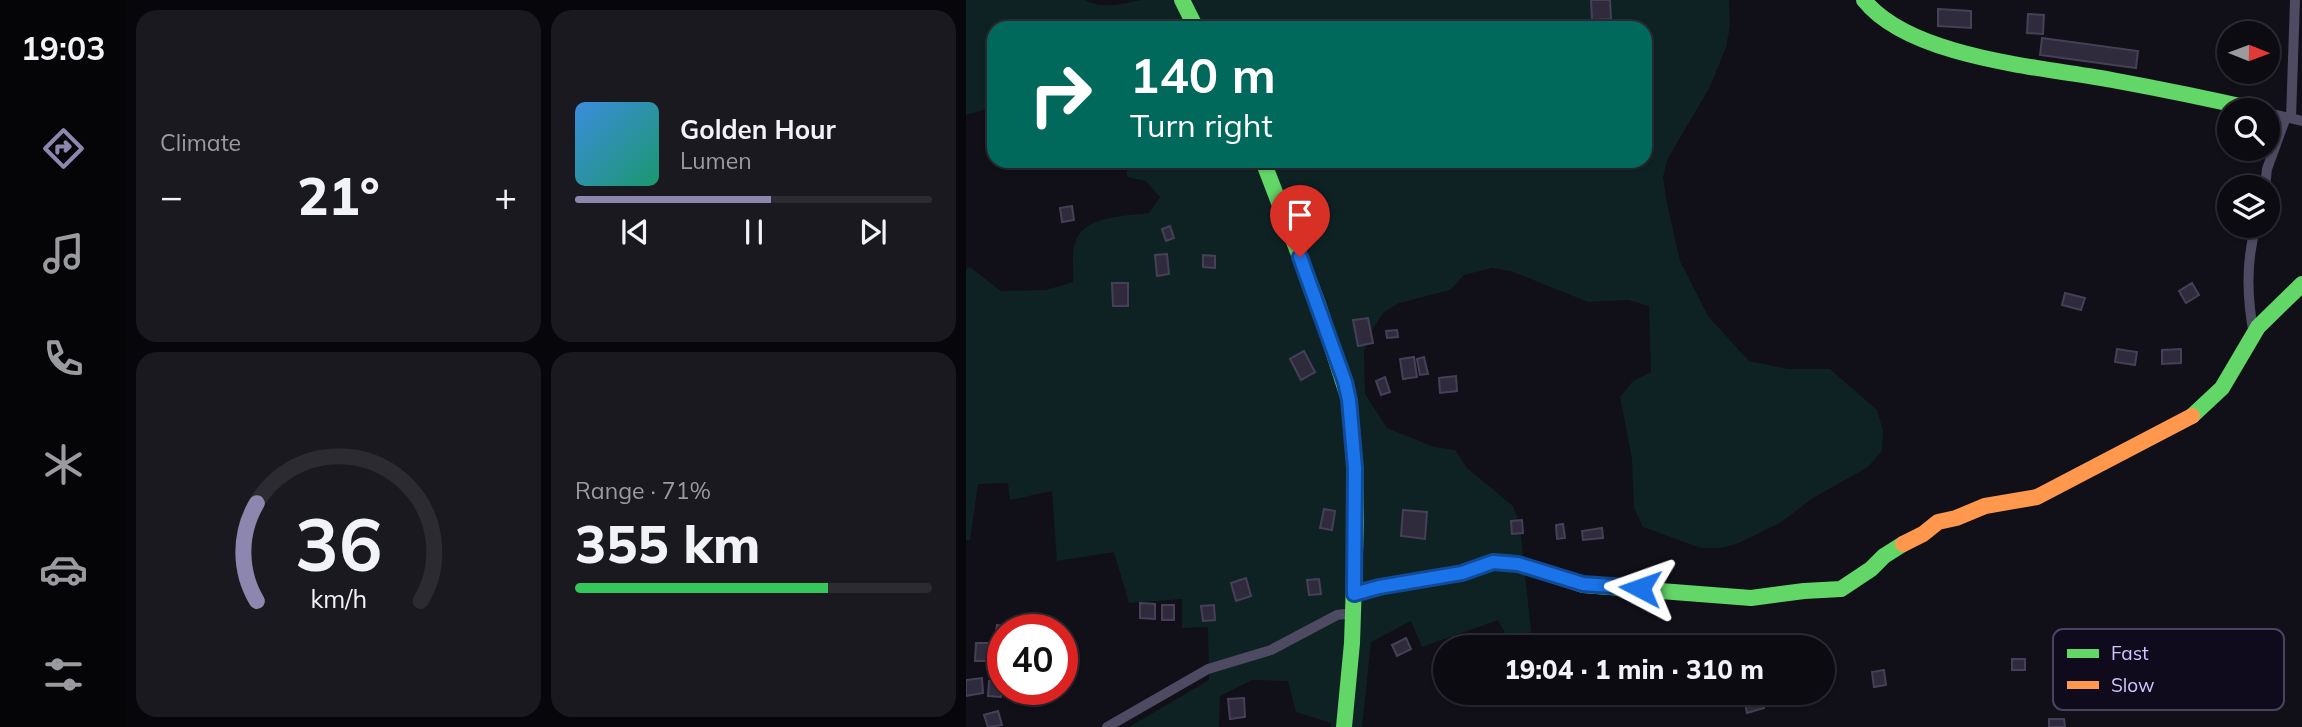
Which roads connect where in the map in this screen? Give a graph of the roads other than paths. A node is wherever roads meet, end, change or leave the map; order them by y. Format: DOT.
graph roads {
  1 [pos="1182,0"];
  2 [pos="1864,0"];
  3 [pos="2295,0"];
  4 [pos="1192,21"];
  5 [pos="2217,101"];
  6 [pos="2293,119"];
  7 [pos="1266,168"];
  8 [pos="2266,175"];
  9 [pos="2253,238"];
  10 [pos="2302,284"];
  11 [pos="2254,335"];
  12 [pos="1354,594"];
  13 [pos="1353,613"];
  14 [pos="1107,727"];
  15 [pos="1345,727"];
  1 -- 4 [label="street"];
  2 -- 5 [label="street"];
  3 -- 6 [label="street"];
  6 -- 8 [label="street"];
  7 -- 12 [label="street"];
  9 -- 11 [label="street"];
  10 -- 11 [label="street"];
  11 -- 12 [label="street"];
  12 -- 13 [label="street"];
  13 -- 14 [label="street"];
  13 -- 15 [label="street"];
}
